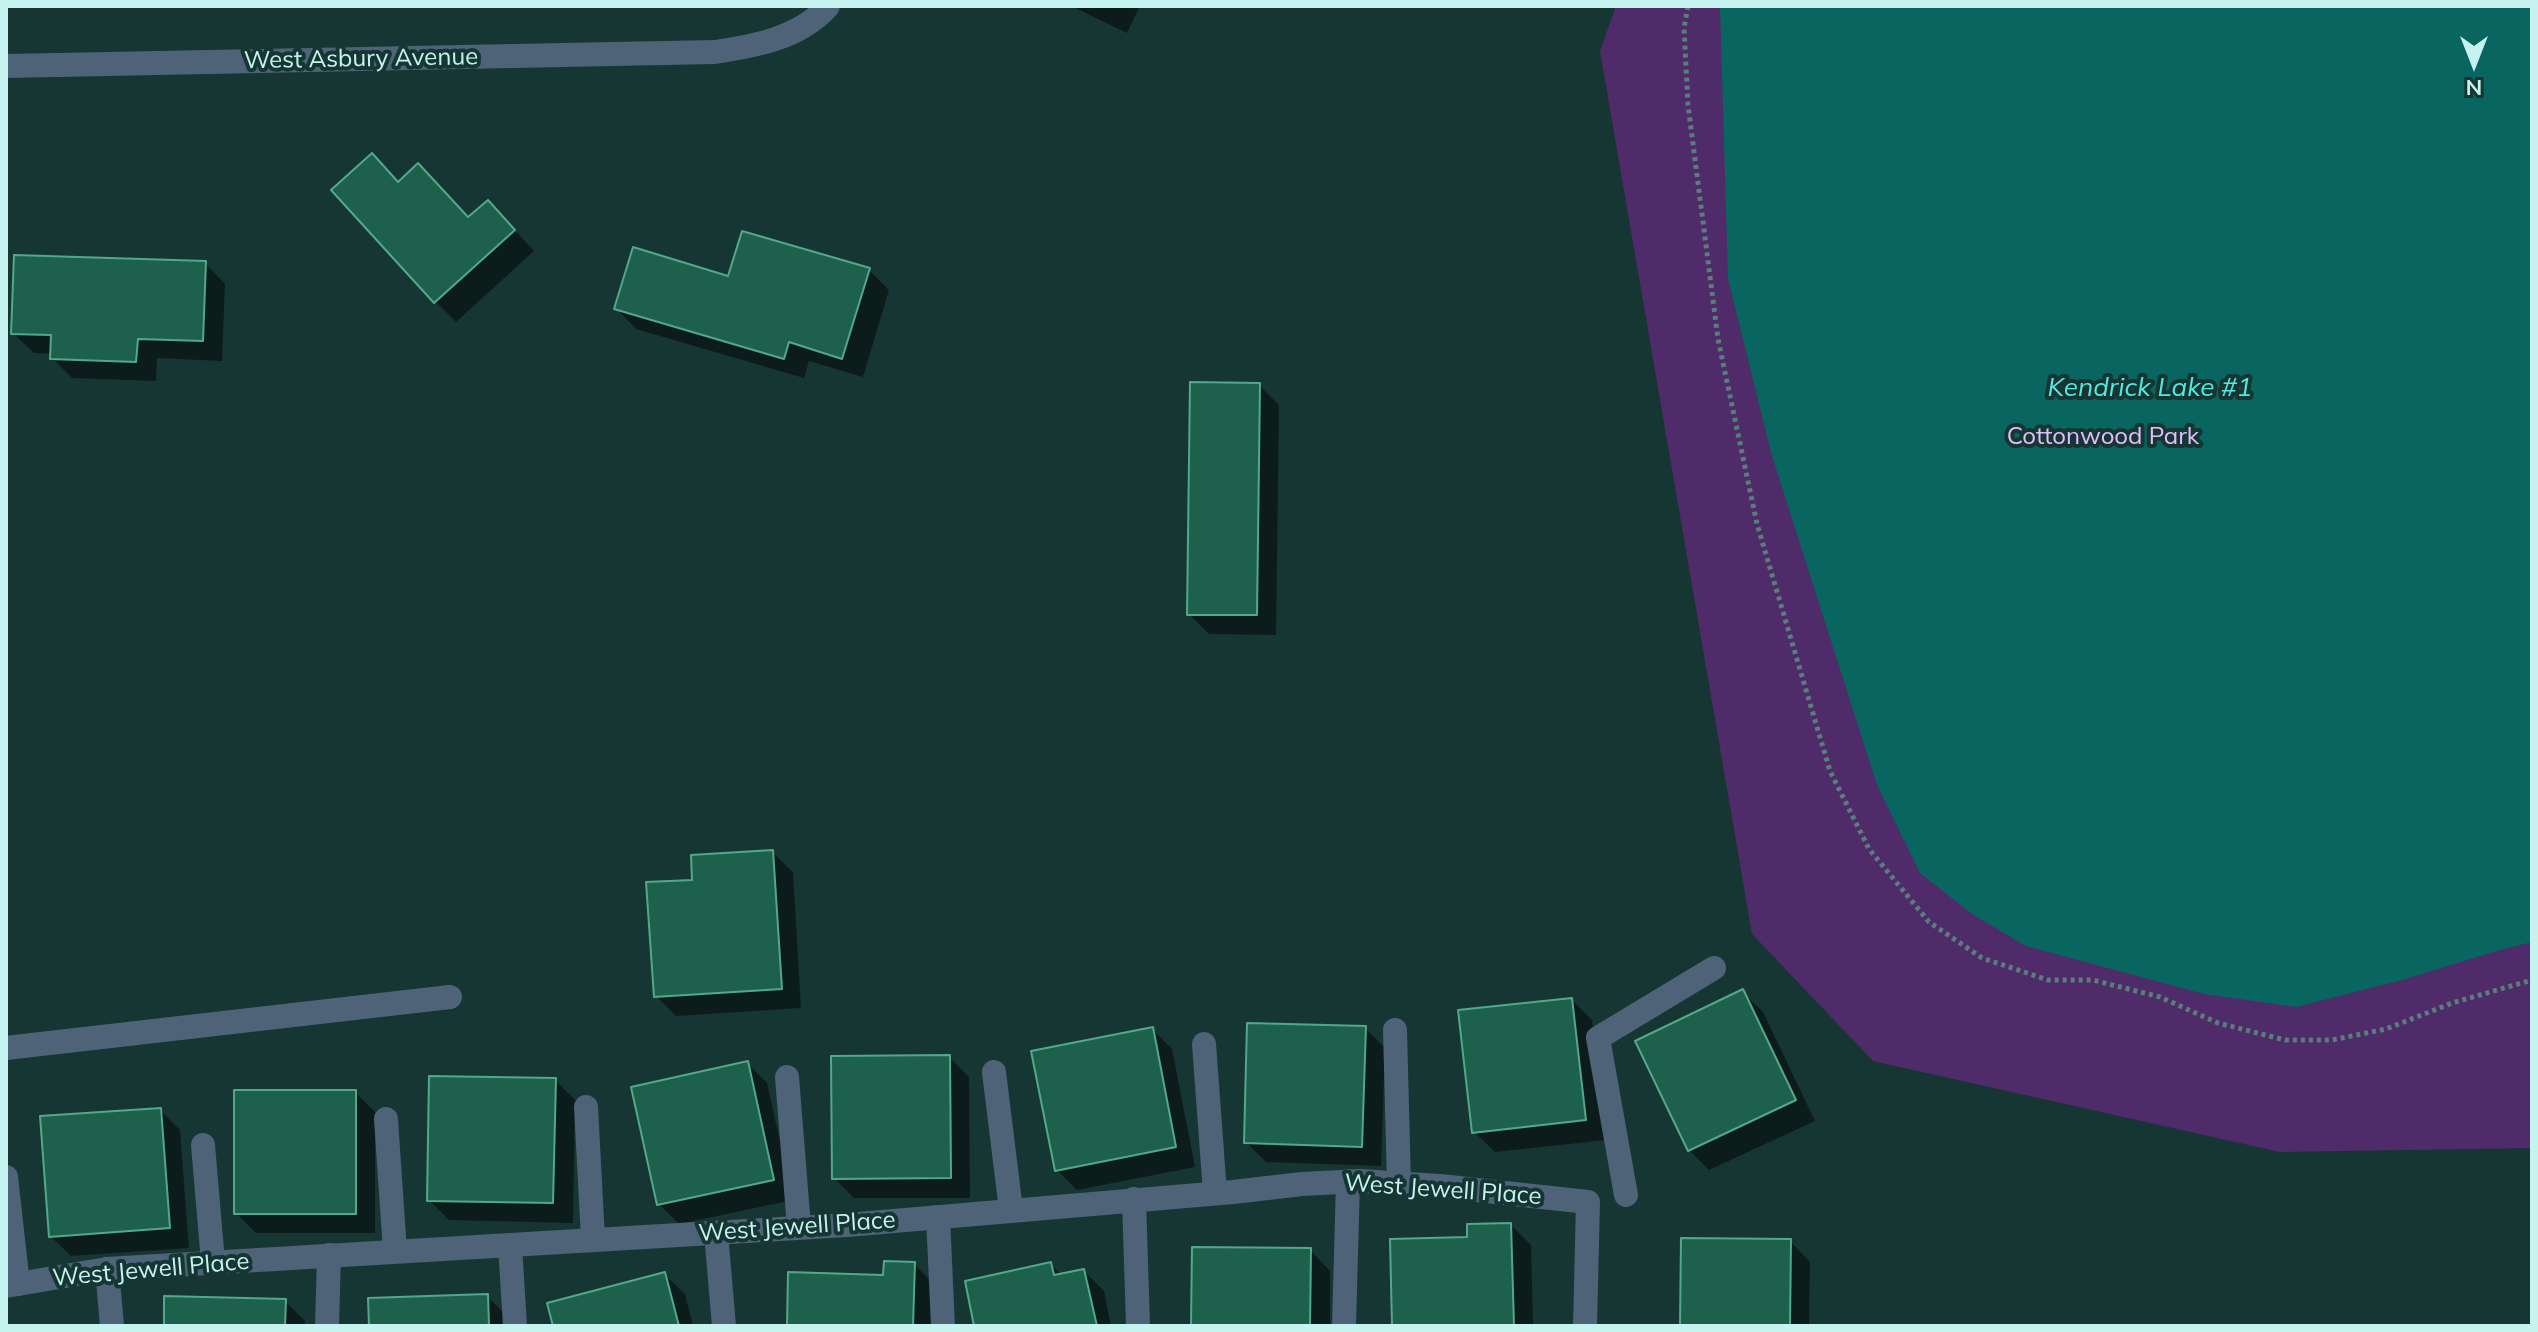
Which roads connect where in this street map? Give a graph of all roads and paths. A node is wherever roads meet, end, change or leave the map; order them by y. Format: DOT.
graph roads {
  1 [pos="828,6"];
  2 [pos="1688,6"];
  3 [pos="6,66"];
  4 [pos="1714,968"];
  5 [pos="2532,980"];
  6 [pos="450,997"];
  7 [pos="1395,1030"];
  8 [pos="1204,1044"];
  9 [pos="6,1048"];
  10 [pos="994,1072"];
  11 [pos="787,1077"];
  12 [pos="586,1107"];
  13 [pos="386,1119"];
  14 [pos="203,1145"];
  15 [pos="6,1177"];
  16 [pos="1348,1181"];
  17 [pos="1399,1184"];
  18 [pos="1215,1193"];
  19 [pos="1626,1195"];
  20 [pos="1134,1199"];
  21 [pos="1011,1210"];
  22 [pos="938,1217"];
  23 [pos="799,1227"];
  24 [pos="716,1233"];
  25 [pos="593,1239"];
  26 [pos="510,1245"];
  27 [pos="395,1251"];
  28 [pos="329,1255"];
  29 [pos="213,1262"];
  30 [pos="107,1269"];
  31 [pos="12,1285"];
  32 [pos="112,1326"];
  33 [pos="327,1326"];
  34 [pos="515,1326"];
  35 [pos="724,1326"];
  36 [pos="943,1326"];
  37 [pos="1138,1326"];
  38 [pos="1344,1326"];
  39 [pos="1585,1326"];
  1 -- 3 [label="street, West Asbury Avenue"];
  2 -- 5 [label="path"];
  4 -- 19 [label="street"];
  6 -- 9 [label="street"];
  7 -- 17 [label="street"];
  8 -- 18 [label="street"];
  10 -- 21 [label="street"];
  11 -- 23 [label="street"];
  12 -- 25 [label="street"];
  13 -- 27 [label="street"];
  14 -- 29 [label="street"];
  15 -- 31 [label="street"];
  16 -- 17 [label="street, West Jewell Place"];
  16 -- 18 [label="street, West Jewell Place"];
  16 -- 38 [label="street"];
  17 -- 39 [label="street, West Jewell Place"];
  18 -- 20 [label="street, West Jewell Place"];
  20 -- 21 [label="street, West Jewell Place"];
  20 -- 37 [label="street"];
  21 -- 22 [label="street, West Jewell Place"];
  22 -- 23 [label="street, West Jewell Place"];
  22 -- 36 [label="street"];
  23 -- 24 [label="street, West Jewell Place"];
  24 -- 25 [label="street, West Jewell Place"];
  24 -- 35 [label="street"];
  25 -- 26 [label="street, West Jewell Place"];
  26 -- 27 [label="street, West Jewell Place"];
  26 -- 34 [label="street"];
  27 -- 28 [label="street, West Jewell Place"];
  28 -- 29 [label="street, West Jewell Place"];
  28 -- 33 [label="street"];
  29 -- 30 [label="street, West Jewell Place"];
  30 -- 31 [label="street, West Jewell Place"];
  30 -- 32 [label="street"];
}
